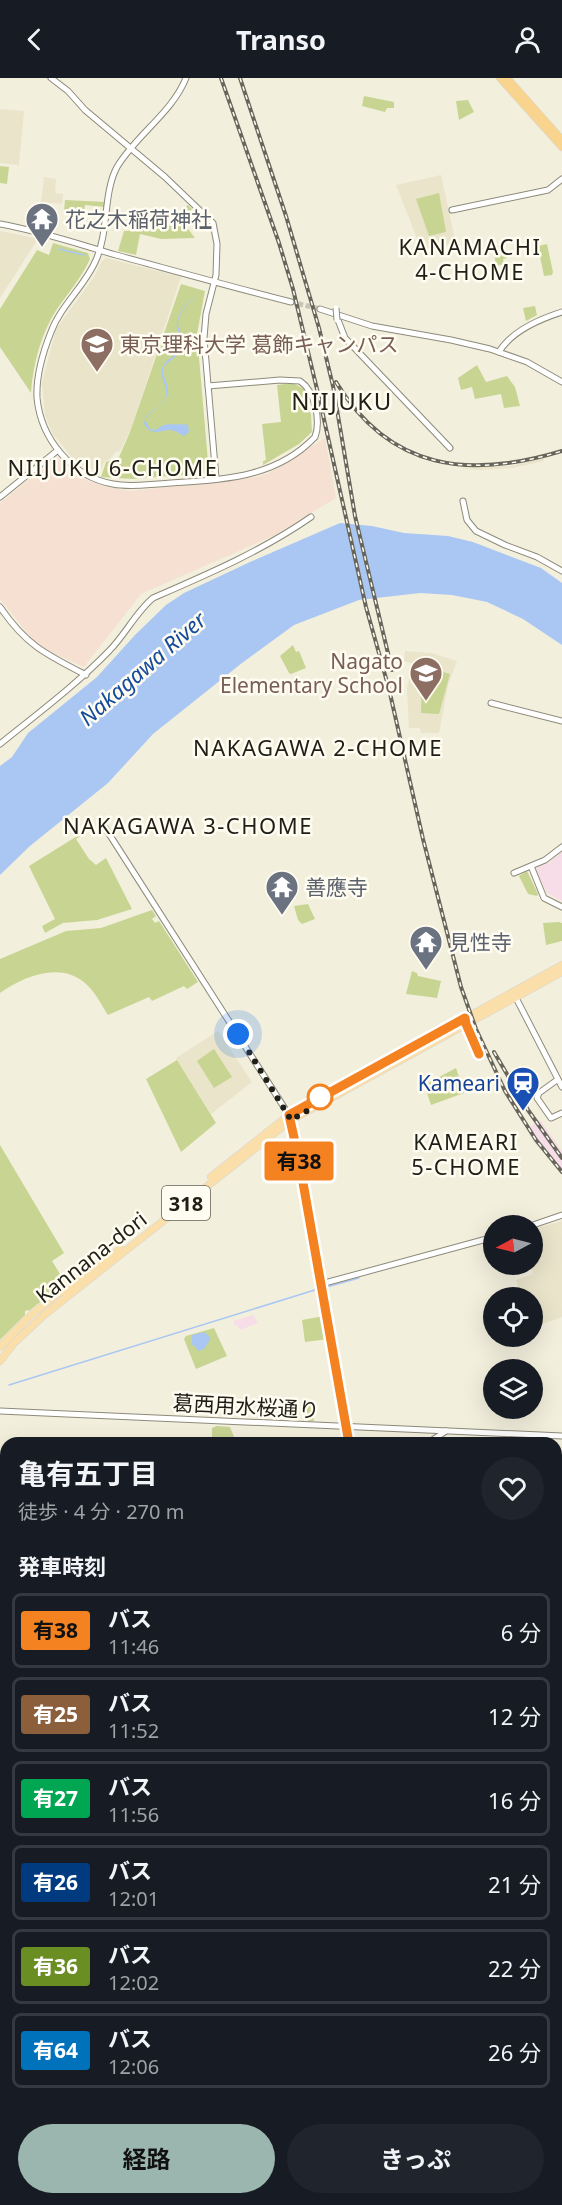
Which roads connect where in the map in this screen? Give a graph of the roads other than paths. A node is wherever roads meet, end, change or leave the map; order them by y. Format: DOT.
graph roads {
  1 [pos="63,78"];
  2 [pos="186,78"];
  3 [pos="494,78"];
  4 [pos="53,79"];
  5 [pos="506,79"];
  6 [pos="562,140"];
  7 [pos="562,147"];
  8 [pos="132,149"];
  9 [pos="562,179"];
  10 [pos="452,210"];
  11 [pos="0,224"];
  12 [pos="100,249"];
  13 [pos="215,282"];
  14 [pos="291,302"];
  15 [pos="336,308"];
  16 [pos="320,309"];
  17 [pos="562,312"];
  18 [pos="499,352"];
  19 [pos="562,382"];
  20 [pos="208,386"];
  21 [pos="450,448"];
  22 [pos="58,450"];
  23 [pos="216,478"];
  24 [pos="0,497"];
  25 [pos="463,501"];
  26 [pos="311,517"];
  27 [pos="562,571"];
  28 [pos="0,607"];
  29 [pos="86,675"];
  30 [pos="491,703"];
  31 [pos="562,721"];
  32 [pos="0,744"];
  33 [pos="104,826"];
  34 [pos="562,847"];
  35 [pos="531,866"];
  36 [pos="514,873"];
  37 [pos="562,908"];
  38 [pos="562,965"];
  39 [pos="562,972"];
  40 [pos="514,995"];
  41 [pos="557,1080"];
  42 [pos="562,1087"];
  43 [pos="562,1113"];
  44 [pos="290,1117"];
  45 [pos="562,1215"];
  46 [pos="543,1222"];
  47 [pos="483,1239"];
  48 [pos="80,1284"];
  49 [pos="321,1284"];
  50 [pos="53,1305"];
  51 [pos="0,1347"];
  52 [pos="0,1354"];
  53 [pos="0,1361"];
  54 [pos="0,1367"];
  55 [pos="0,1411"];
  56 [pos="346,1427"];
  57 [pos="447,1431"];
  58 [pos="562,1436"];
  59 [pos="348,1437"];
  60 [pos="438,1437"];
  1 -- 4 [label="street"];
  2 -- 8 [label="street"];
  3 -- 5 [label="highway"];
  4 -- 8 [label="street"];
  5 -- 6 [label="highway"];
  5 -- 7 [label="highway"];
  8 -- 12 [label="street"];
  8 -- 13 [label="street"];
  9 -- 10 [label="street"];
  11 -- 12 [label="street"];
  12 -- 13 [label="street"];
  12 -- 22 [label="street"];
  13 -- 14 [label="street"];
  13 -- 20 [label="street"];
  15 -- 21 [label="street, bridge"];
  16 -- 18 [label="street"];
  17 -- 18 [label="street"];
  18 -- 19 [label="street"];
  20 -- 23 [label="street"];
  20 -- 23 [label="street"];
  22 -- 23 [label="street"];
  22 -- 24 [label="street"];
  25 -- 27 [label="street"];
  26 -- 29 [label="street"];
  28 -- 29 [label="street"];
  29 -- 32 [label="street"];
  30 -- 31 [label="street"];
  33 -- 44 [label="street"];
  34 -- 35 [label="street"];
  35 -- 36 [label="street"];
  35 -- 37 [label="street"];
  38 -- 40 [label="main road, 318"];
  39 -- 40 [label="main road, 318"];
  40 -- 41 [label="street"];
  40 -- 44 [label="main road, Kannana-dori / 318"];
  41 -- 42 [label="street"];
  41 -- 43 [label="street"];
  44 -- 48 [label="main road, Kannana-dori / 318"];
  44 -- 49 [label="street"];
  45 -- 46 [label="street"];
  47 -- 49 [label="street"];
  48 -- 50 [label="main road, Kannana-dori / 318"];
  48 -- 51 [label="main road, 318"];
  48 -- 54 [label="main road, 318"];
  49 -- 56 [label="street"];
  50 -- 52 [label="main road, Kannana-dori / 318"];
  50 -- 53 [label="main road, Kannana-dori / 318"];
  55 -- 56 [label="street, 葛西用水桜通り"];
  56 -- 57 [label="street, 葛西用水桜通り"];
  56 -- 59 [label="street"];
  57 -- 58 [label="street, 葛西用水桜通り"];
  57 -- 60 [label="street"];
}
